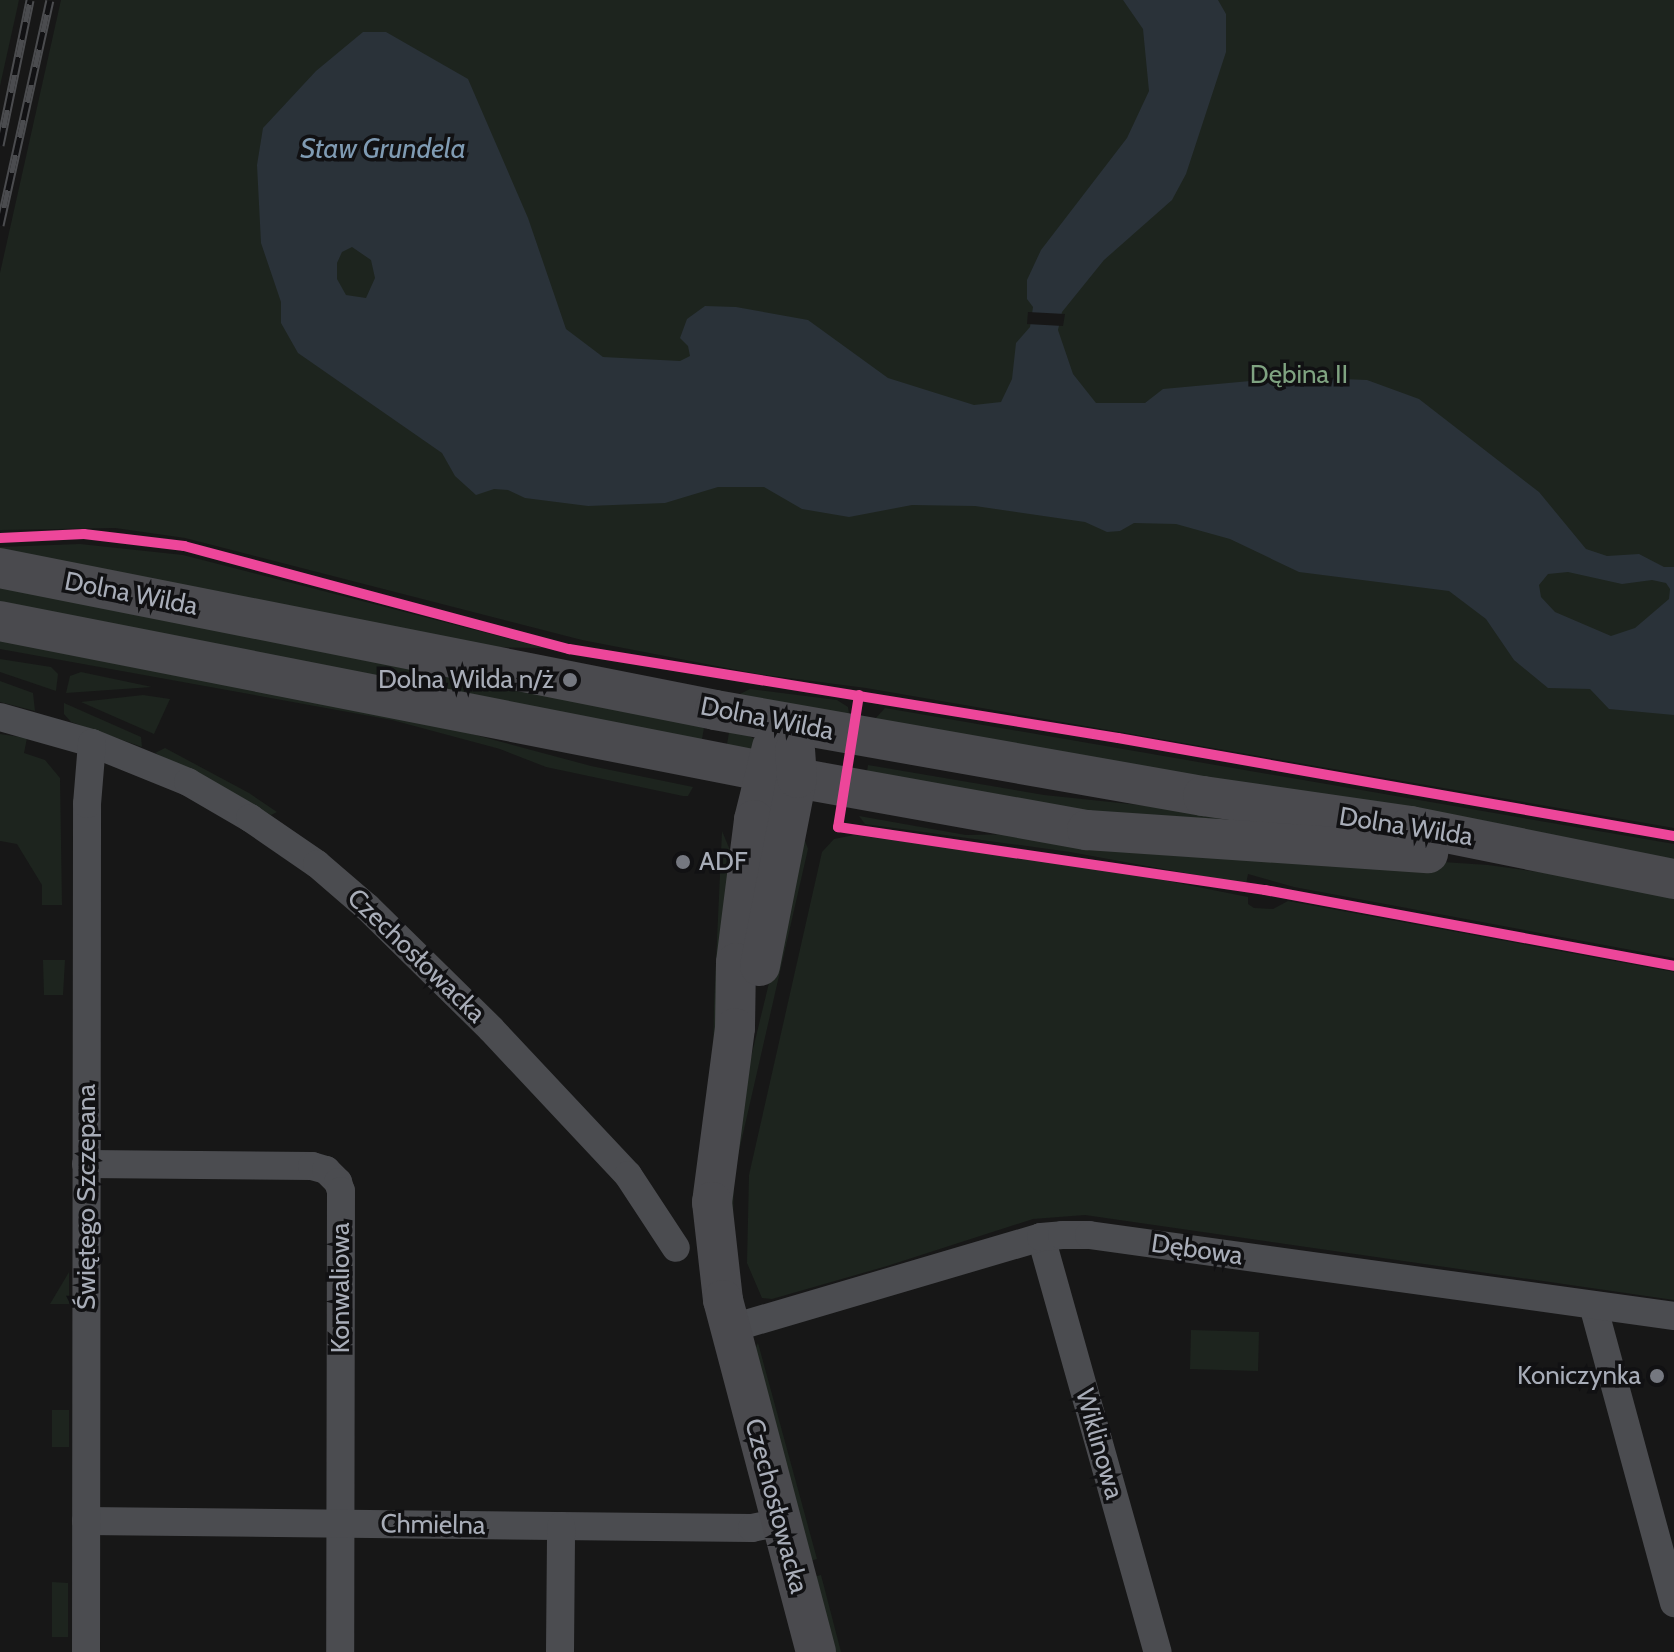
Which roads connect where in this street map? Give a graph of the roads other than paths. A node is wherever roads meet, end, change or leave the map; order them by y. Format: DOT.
graph roads {
  1 [pos="0,568"];
  2 [pos="0,621"];
  3 [pos="0,717"];
  4 [pos="787,723"];
  5 [pos="92,743"];
  6 [pos="780,774"];
  7 [pos="1631,871"];
  8 [pos="1674,879"];
  9 [pos="86,1164"];
  10 [pos="1041,1237"];
  11 [pos="676,1248"];
  12 [pos="1593,1305"];
  13 [pos="1674,1316"];
  14 [pos="729,1329"];
  15 [pos="86,1521"];
  16 [pos="780,1522"];
  17 [pos="340,1524"];
  18 [pos="561,1526"];
  19 [pos="1674,1601"];
  20 [pos="86,1652"];
  21 [pos="340,1652"];
  22 [pos="560,1652"];
  23 [pos="816,1652"];
  24 [pos="1158,1652"];
  1 -- 4 [label="main road, Dolna Wilda"];
  2 -- 6 [label="main road, Dolna Wilda"];
  3 -- 5 [label="street, Czechosłowacka"];
  4 -- 6 [label="main road, Czechosłowacka"];
  4 -- 7 [label="main road, Dolna Wilda"];
  5 -- 9 [label="street, Świętego Szczepana"];
  5 -- 11 [label="street, Czechosłowacka"];
  6 -- 7 [label="main road, Dolna Wilda"];
  6 -- 14 [label="main road, Czechosłowacka"];
  7 -- 8 [label="main road, Dolna Wilda"];
  9 -- 15 [label="street, Świętego Szczepana"];
  9 -- 17 [label="street, Konwaliowa"];
  10 -- 12 [label="street, Dębowa"];
  10 -- 14 [label="street, Dębowa"];
  10 -- 24 [label="street, Wiklinowa"];
  12 -- 13 [label="street, Dębowa"];
  12 -- 19 [label="street"];
  14 -- 16 [label="main road, Czechosłowacka"];
  15 -- 17 [label="street, Chmielna"];
  15 -- 20 [label="street, Świętego Szczepana"];
  16 -- 18 [label="street, Chmielna"];
  16 -- 23 [label="main road, Czechosłowacka"];
  17 -- 18 [label="street, Chmielna"];
  17 -- 21 [label="street, Konwaliowa"];
  18 -- 22 [label="street"];
}
